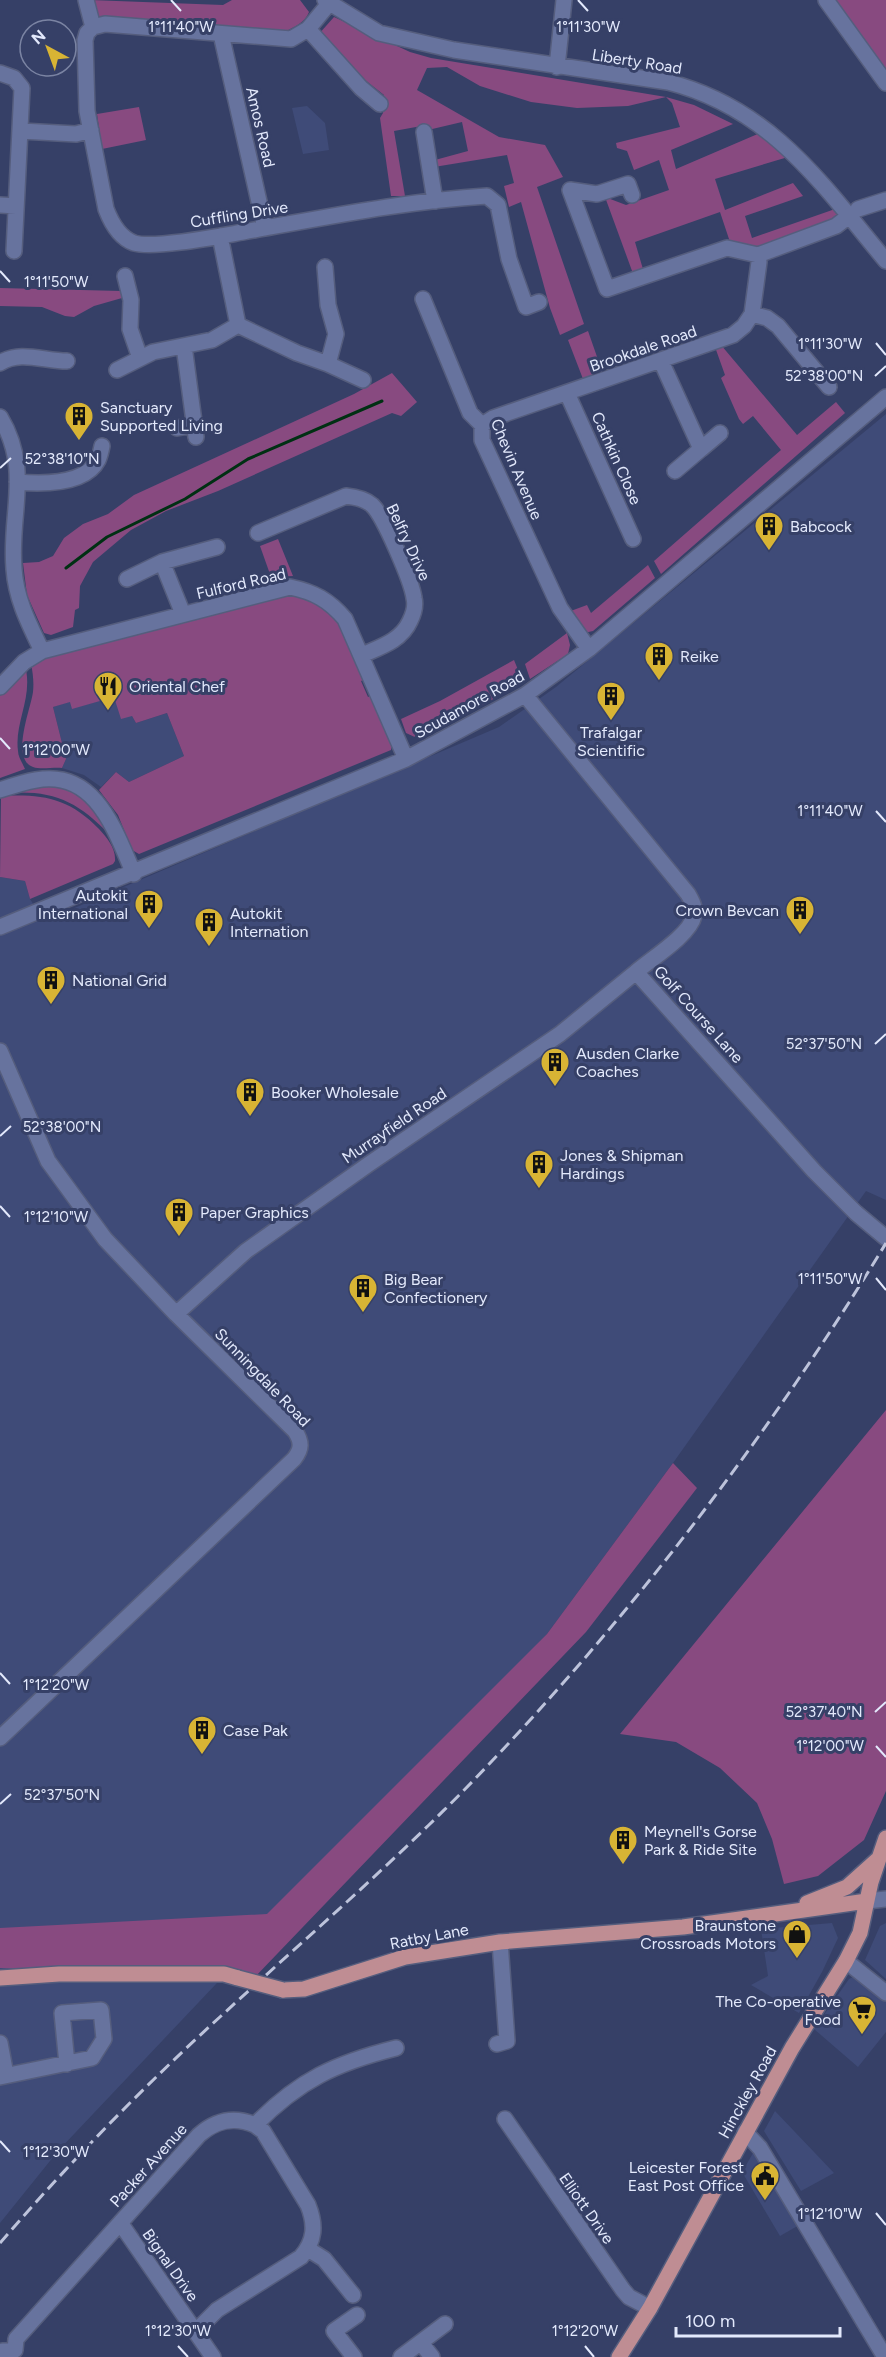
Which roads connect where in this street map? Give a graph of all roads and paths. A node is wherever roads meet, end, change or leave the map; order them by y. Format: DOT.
graph roads {
  1 [pos="86,0"];
  2 [pos="564,0"];
  3 [pos="826,0"];
  4 [pos="329,1"];
  5 [pos="93,27"];
  6 [pos="308,29"];
  7 [pos="221,34"];
  8 [pos="557,67"];
  9 [pos="0,73"];
  10 [pos="886,83"];
  11 [pos="380,104"];
  12 [pos="91,130"];
  13 [pos="21,131"];
  14 [pos="424,132"];
  15 [pos="632,195"];
  16 [pos="886,200"];
  17 [pos="435,201"];
  18 [pos="0,205"];
  19 [pos="16,206"];
  20 [pos="854,213"];
  21 [pos="265,228"];
  22 [pos="220,236"];
  23 [pos="14,251"];
  24 [pos="758,255"];
  25 [pos="886,261"];
  26 [pos="325,267"];
  27 [pos="125,276"];
  28 [pos="423,299"];
  29 [pos="533,305"];
  30 [pos="752,314"];
  31 [pos="238,325"];
  32 [pos="183,346"];
  33 [pos="140,358"];
  34 [pos="67,361"];
  35 [pos="661,361"];
  36 [pos="0,363"];
  37 [pos="328,364"];
  38 [pos="117,370"];
  39 [pos="363,380"];
  40 [pos="829,387"];
  41 [pos="567,393"];
  42 [pos="886,397"];
  43 [pos="0,417"];
  44 [pos="482,425"];
  45 [pos="177,428"];
  46 [pos="720,433"];
  47 [pos="102,446"];
  48 [pos="701,449"];
  49 [pos="675,471"];
  50 [pos="17,482"];
  51 [pos="16,516"];
  52 [pos="0,517"];
  53 [pos="265,535"];
  54 [pos="633,539"];
  55 [pos="217,547"];
  56 [pos="162,562"];
  57 [pos="127,579"];
  58 [pos="183,615"];
  59 [pos="589,649"];
  60 [pos="42,651"];
  61 [pos="362,655"];
  62 [pos="0,687"];
  63 [pos="525,695"];
  64 [pos="406,759"];
  65 [pos="0,790"];
  66 [pos="134,873"];
  67 [pos="0,927"];
  68 [pos="636,972"];
  69 [pos="0,1051"];
  70 [pos="886,1238"];
  71 [pos="176,1314"];
  72 [pos="0,1738"];
  73 [pos="886,1839"];
  74 [pos="879,1858"];
  75 [pos="886,1899"];
  76 [pos="867,1900"];
  77 [pos="780,1914"];
  78 [pos="500,1942"];
  79 [pos="846,1961"];
  80 [pos="0,1978"];
  81 [pos="886,1993"];
  82 [pos="0,2043"];
  83 [pos="497,2044"];
  84 [pos="396,2048"];
  85 [pos="67,2064"];
  86 [pos="3,2076"];
  87 [pos="505,2119"];
  88 [pos="255,2125"];
  89 [pos="745,2132"];
  90 [pos="121,2224"];
  91 [pos="308,2249"];
  92 [pos="353,2295"];
  93 [pos="650,2308"];
  94 [pos="357,2315"];
  95 [pos="445,2324"];
  96 [pos="195,2331"];
  97 [pos="421,2343"];
  98 [pos="13,2354"];
  99 [pos="213,2357"];
  100 [pos="354,2357"];
  101 [pos="401,2357"];
  102 [pos="432,2357"];
  103 [pos="619,2357"];
  104 [pos="885,2357"];
  1 -- 5 [label="street"];
  2 -- 8 [label="street"];
  3 -- 10 [label="street"];
  4 -- 6 [label="street"];
  4 -- 8 [label="street, Liberty Road"];
  5 -- 7 [label="street"];
  5 -- 12 [label="street, Cuffling Drive"];
  6 -- 7 [label="street"];
  6 -- 11 [label="street"];
  7 -- 21 [label="street, Amos Road"];
  8 -- 20 [label="street, Liberty Road"];
  9 -- 13 [label="street"];
  12 -- 13 [label="street"];
  12 -- 22 [label="street, Cuffling Drive"];
  13 -- 19 [label="street"];
  14 -- 17 [label="street"];
  15 -- 24 [label="street"];
  16 -- 20 [label="street"];
  17 -- 21 [label="street, Cuffling Drive"];
  17 -- 29 [label="street, Cuffling Drive"];
  18 -- 19 [label="street"];
  19 -- 23 [label="street"];
  20 -- 24 [label="street"];
  20 -- 25 [label="street, Liberty Road"];
  21 -- 22 [label="street, Cuffling Drive"];
  22 -- 31 [label="street"];
  24 -- 30 [label="street"];
  26 -- 37 [label="street"];
  27 -- 33 [label="street"];
  28 -- 44 [label="street, Chevin Avenue"];
  30 -- 35 [label="street, Brookdale Road"];
  30 -- 40 [label="street"];
  31 -- 32 [label="street"];
  31 -- 37 [label="street"];
  32 -- 33 [label="street"];
  32 -- 45 [label="street"];
  33 -- 38 [label="street"];
  34 -- 36 [label="street"];
  35 -- 41 [label="street, Brookdale Road"];
  35 -- 48 [label="street"];
  37 -- 39 [label="street"];
  41 -- 44 [label="street, Brookdale Road"];
  41 -- 54 [label="street, Cathkin Close"];
  42 -- 59 [label="street, Scudamore Road"];
  43 -- 50 [label="street"];
  44 -- 59 [label="street, Chevin Avenue"];
  46 -- 48 [label="street"];
  47 -- 50 [label="street"];
  48 -- 49 [label="street"];
  50 -- 51 [label="street"];
  51 -- 52 [label="street"];
  51 -- 60 [label="street"];
  53 -- 61 [label="street, Belfry Drive"];
  55 -- 56 [label="street"];
  56 -- 57 [label="street"];
  56 -- 58 [label="street"];
  58 -- 60 [label="street, Fulford Road"];
  58 -- 61 [label="street, Fulford Road"];
  59 -- 63 [label="street, Scudamore Road"];
  60 -- 62 [label="street, Fulford Road"];
  61 -- 64 [label="street, Fulford Road"];
  63 -- 64 [label="street, Scudamore Road"];
  63 -- 68 [label="street, Golf Course Lane"];
  64 -- 66 [label="street, Scudamore Road"];
  65 -- 66 [label="street"];
  66 -- 67 [label="street, Scudamore Road"];
  68 -- 70 [label="street, Golf Course Lane"];
  68 -- 71 [label="street, Murrayfield Road"];
  69 -- 71 [label="street, Sunningdale Road"];
  71 -- 72 [label="street, Sunningdale Road"];
  73 -- 74 [label="main road, Hinckley Road"];
  74 -- 76 [label="main road, Hinckley Road"];
  74 -- 77 [label="main road"];
  75 -- 76 [label="street"];
  76 -- 77 [label="main road, Ratby Lane"];
  76 -- 79 [label="main road, Hinckley Road"];
  77 -- 78 [label="main road, Ratby Lane"];
  78 -- 80 [label="main road, Ratby Lane, bridge"];
  78 -- 83 [label="street"];
  79 -- 81 [label="street"];
  79 -- 89 [label="main road, Hinckley Road"];
  82 -- 86 [label="street"];
  84 -- 88 [label="street"];
  85 -- 86 [label="street"];
  87 -- 93 [label="street, Elliott Drive"];
  88 -- 90 [label="street, Packer Avenue"];
  88 -- 91 [label="street"];
  89 -- 93 [label="main road, Hinckley Road"];
  89 -- 104 [label="street"];
  90 -- 96 [label="street, Bignal Drive"];
  90 -- 98 [label="street, Packer Avenue"];
  91 -- 92 [label="street"];
  91 -- 96 [label="street"];
  93 -- 103 [label="main road, Hinckley Road"];
  94 -- 100 [label="street"];
  95 -- 97 [label="street"];
  96 -- 99 [label="street, Bignal Drive"];
  97 -- 101 [label="street"];
  97 -- 102 [label="street"];
}
